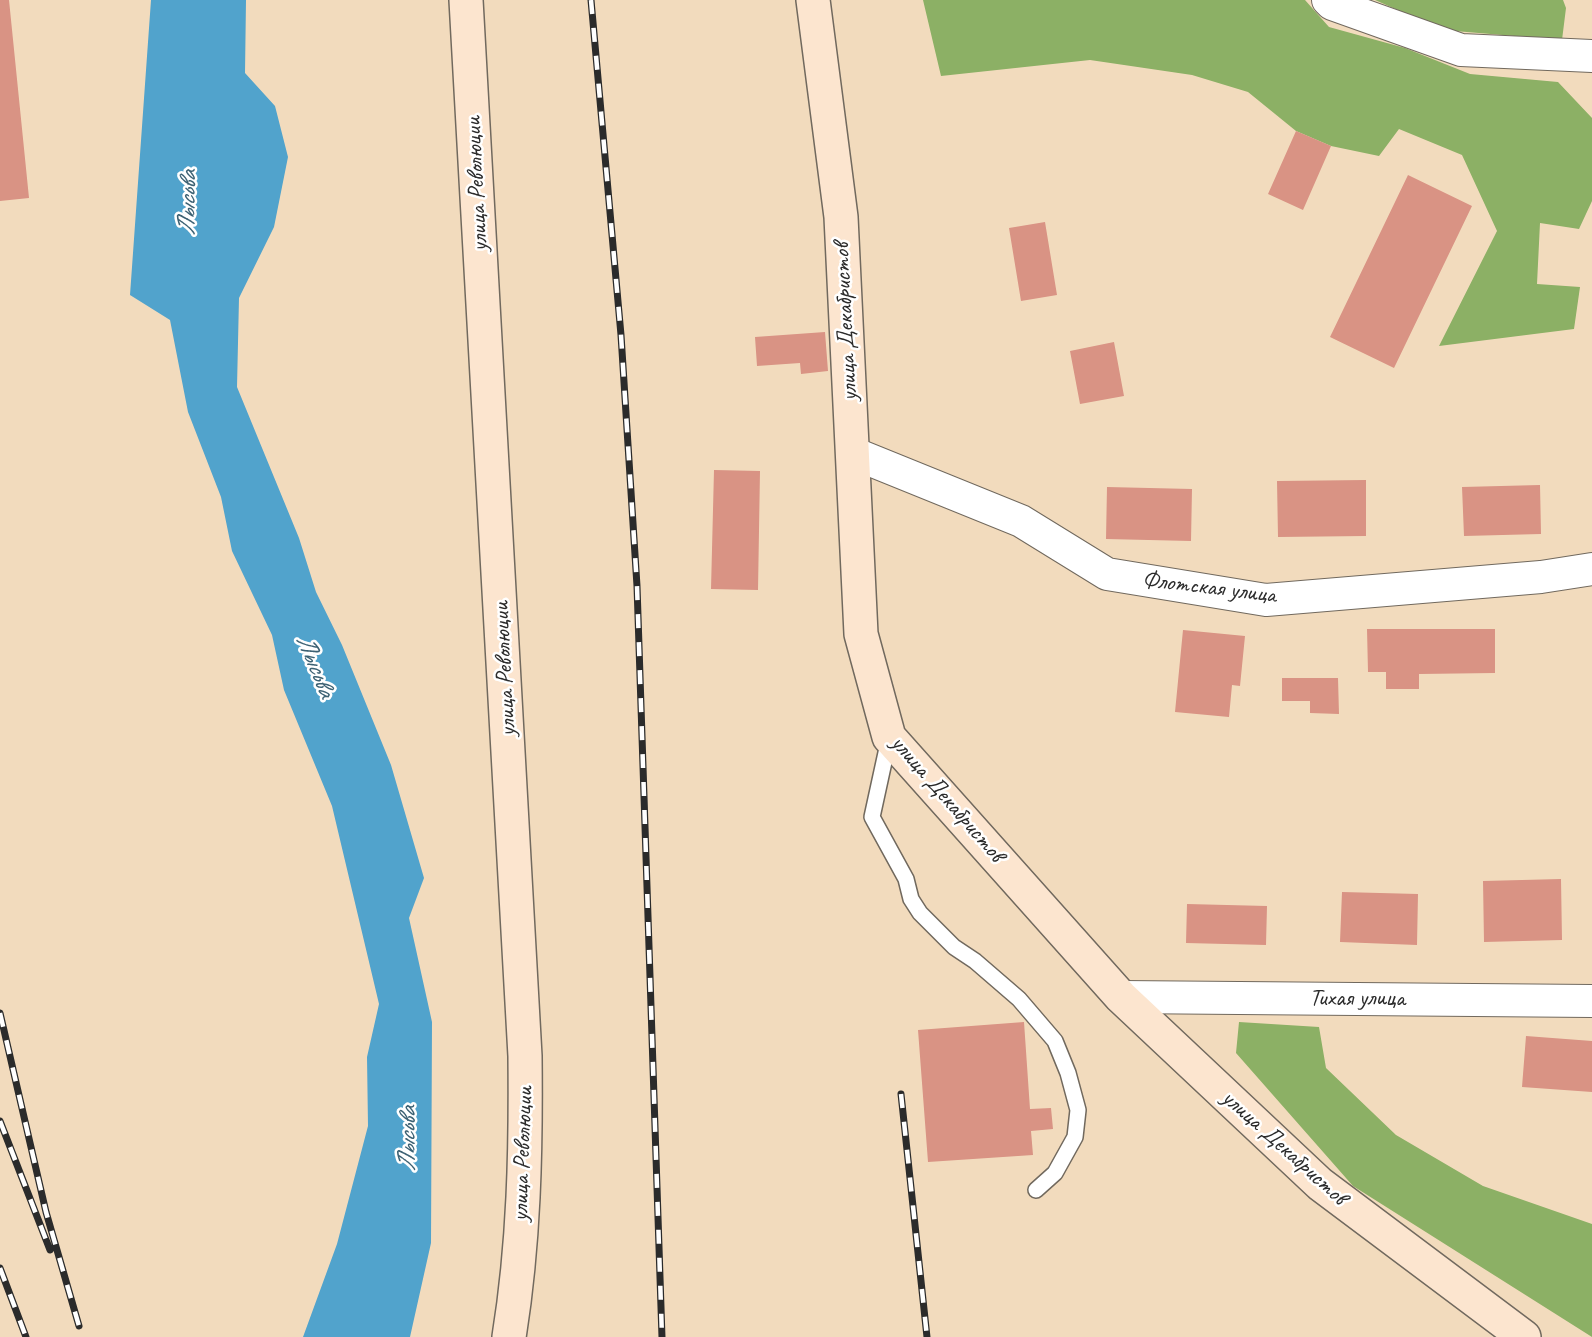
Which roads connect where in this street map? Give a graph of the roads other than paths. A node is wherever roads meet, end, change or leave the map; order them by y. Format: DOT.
graph roads {
  1 [pos="466,0"];
  2 [pos="813,0"];
  3 [pos="1328,0"];
  4 [pos="1592,56"];
  5 [pos="853,453"];
  6 [pos="1592,569"];
  7 [pos="890,736"];
  8 [pos="1121,997"];
  9 [pos="1592,1001"];
  10 [pos="1036,1190"];
  11 [pos="509,1337"];
  12 [pos="1524,1337"];
  1 -- 11 [label="street, улица Революции"];
  2 -- 5 [label="street, улица Декабристов"];
  3 -- 4 [label="street"];
  5 -- 6 [label="street, Флотская улица"];
  5 -- 7 [label="street, улица Декабристов"];
  7 -- 8 [label="street, улица Декабристов"];
  7 -- 10 [label="lane"];
  8 -- 9 [label="street, Тихая улица"];
  8 -- 12 [label="street, улица Декабристов"];
}
